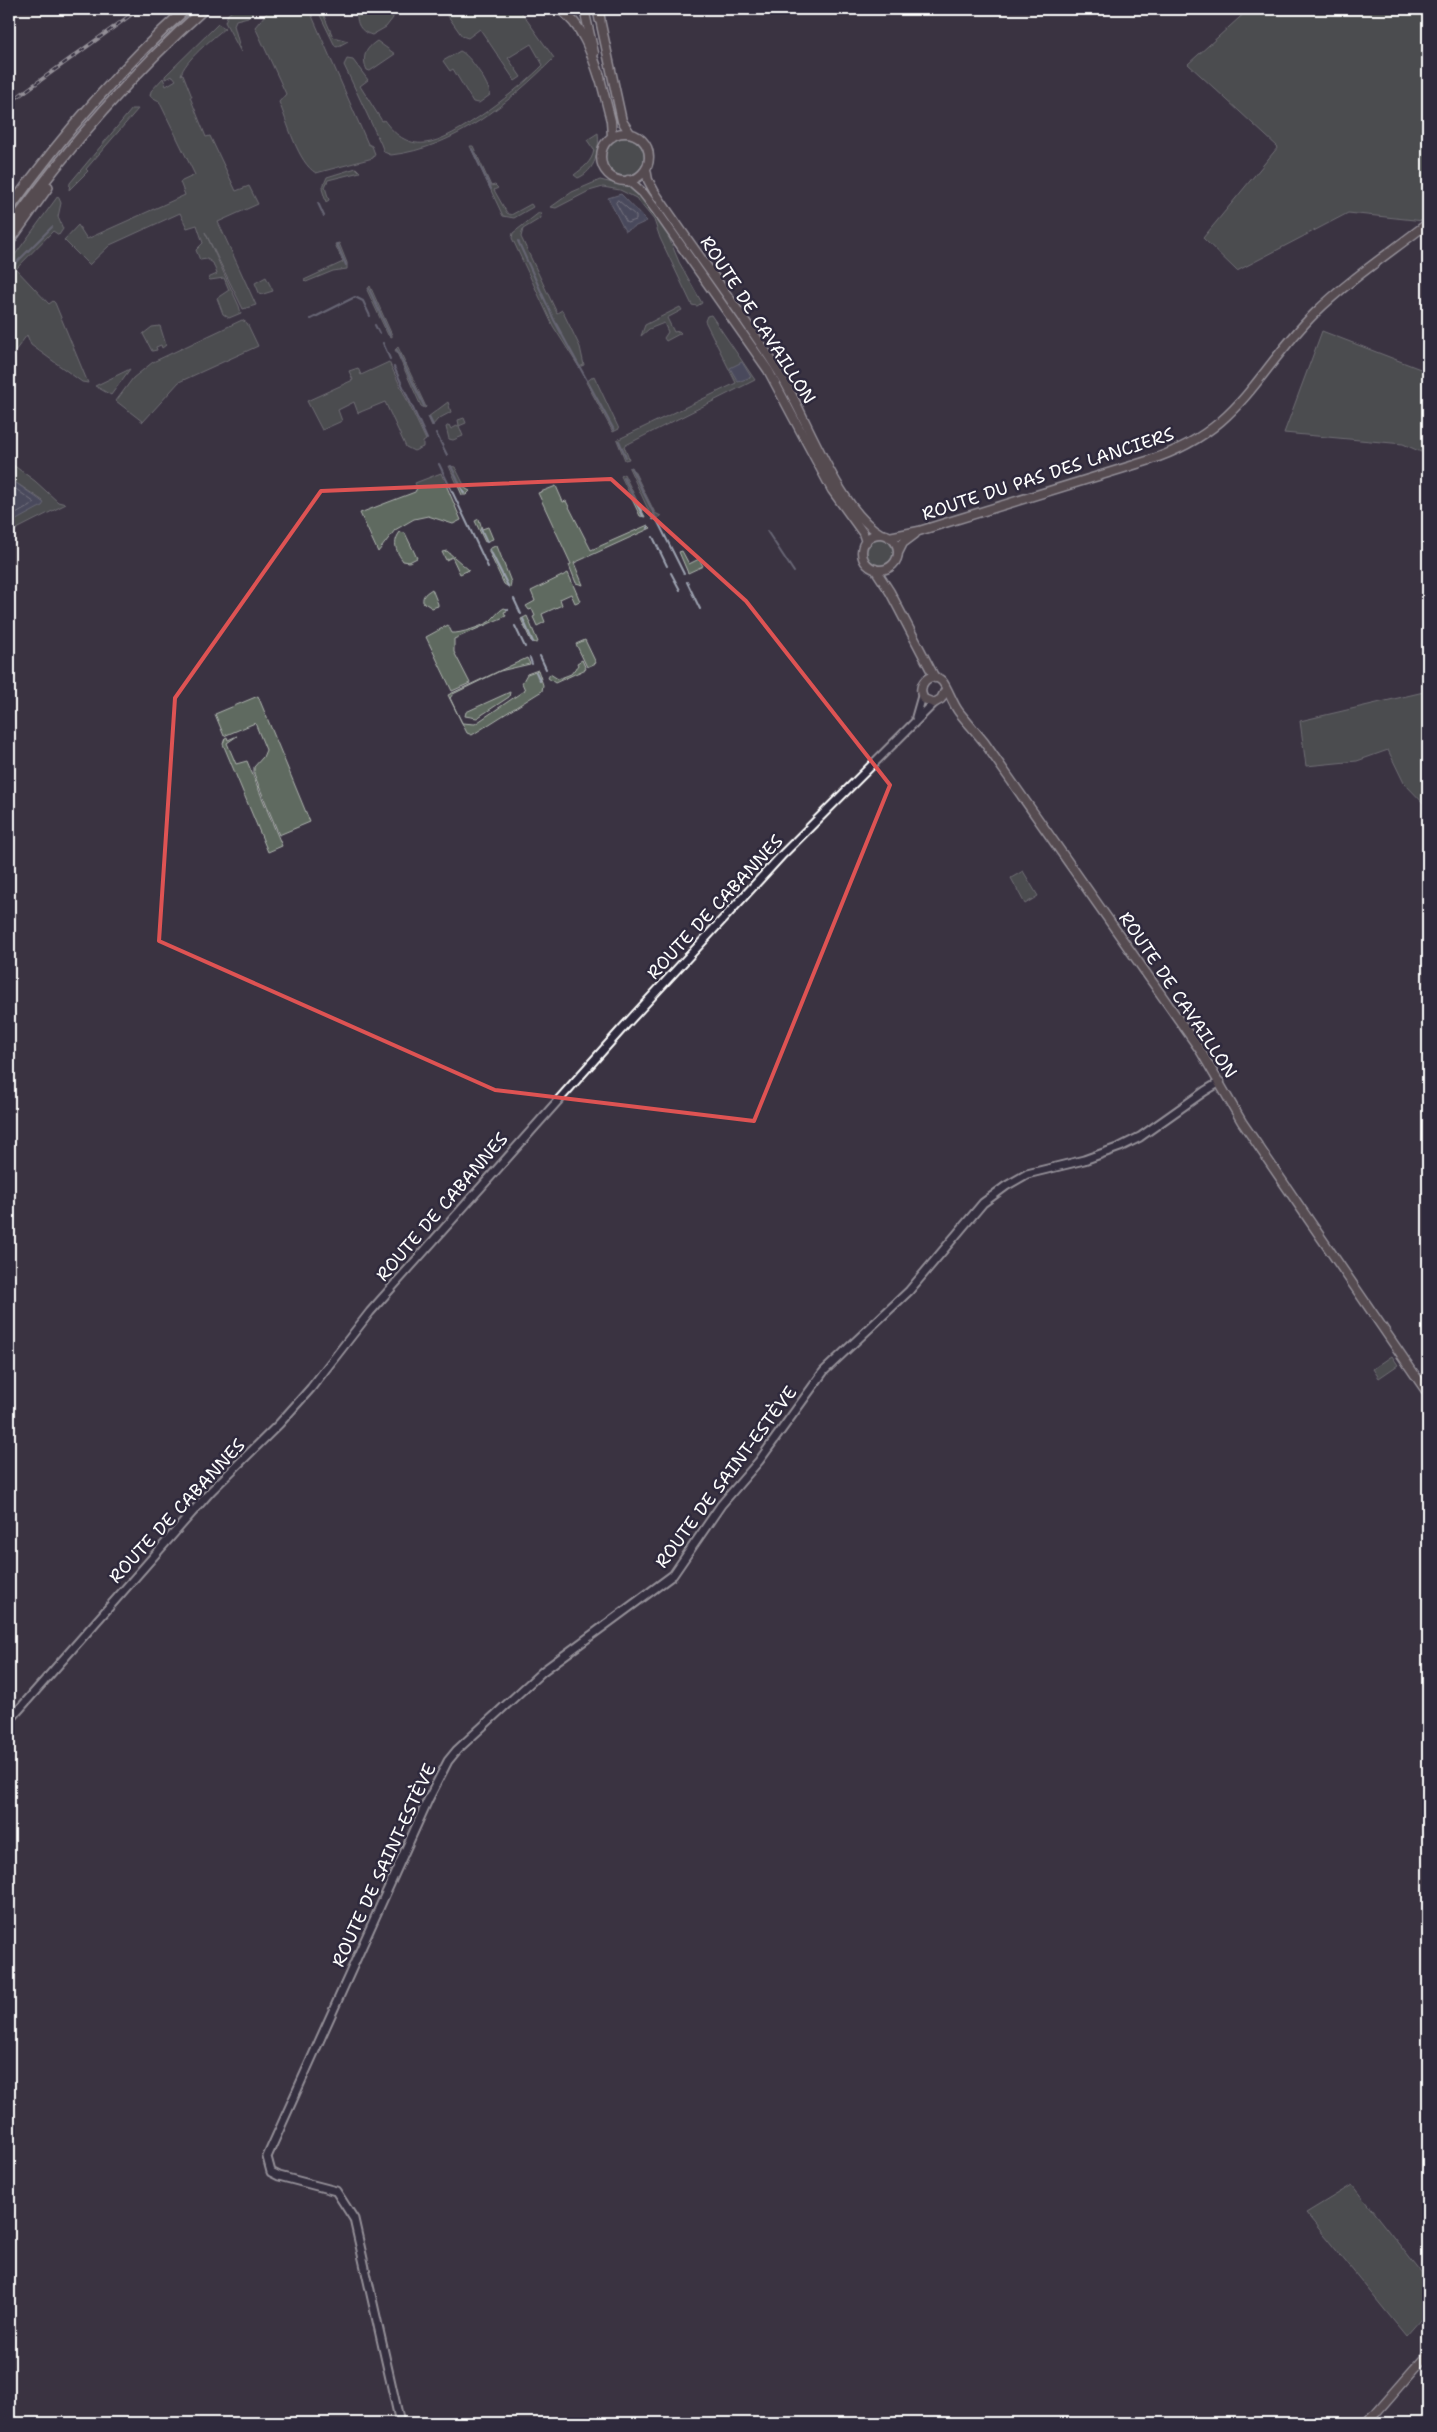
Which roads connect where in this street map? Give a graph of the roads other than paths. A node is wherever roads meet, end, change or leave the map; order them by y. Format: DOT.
graph roads {
  1 [pos="186,9"];
  2 [pos="204,9"];
  3 [pos="560,9"];
  4 [pos="584,9"];
  5 [pos="598,9"];
  6 [pos="600,20"];
  7 [pos="600,78"];
  8 [pos="630,133"];
  9 [pos="612,137"];
  10 [pos="72,147"];
  11 [pos="646,169"];
  12 [pos="628,180"];
  13 [pos="9,209"];
  14 [pos="1428,223"];
  15 [pos="9,230"];
  16 [pos="9,242"];
  17 [pos="919,531"];
  18 [pos="885,536"];
  19 [pos="866,542"];
  20 [pos="898,553"];
  21 [pos="888,568"];
  22 [pos="875,569"];
  23 [pos="890,592"];
  24 [pos="921,653"];
  25 [pos="935,678"];
  26 [pos="924,682"];
  27 [pos="946,690"];
  28 [pos="922,696"];
  29 [pos="936,702"];
  30 [pos="959,712"];
  31 [pos="913,724"];
  32 [pos="1220,1082"];
  33 [pos="1364,1300"];
  34 [pos="1428,1388"];
  35 [pos="1428,1394"];
  36 [pos="9,1721"];
  37 [pos="1428,2353"];
  38 [pos="400,2423"];
  39 [pos="1367,2423"];
  1 -- 13 [label="highway"];
  2 -- 10 [label="highway"];
  3 -- 7 [label="highway"];
  4 -- 7 [label="main road"];
  5 -- 6 [label="highway"];
  6 -- 8 [label="main road"];
  7 -- 9 [label="main road"];
  8 -- 9 [label="main road"];
  8 -- 11 [label="main road"];
  9 -- 12 [label="main road"];
  10 -- 15 [label="highway"];
  10 -- 16 [label="highway"];
  11 -- 12 [label="main road"];
  11 -- 18 [label="main road, ROUTE DE CAVAILLON"];
  12 -- 19 [label="main road, ROUTE DE CAVAILLON"];
  14 -- 17 [label="main road, ROUTE DU PAS DES LANCIERS"];
  17 -- 18 [label="main road, ROUTE DU PAS DES LANCIERS"];
  17 -- 20 [label="main road, ROUTE DU PAS DES LANCIERS"];
  18 -- 19 [label="main road"];
  18 -- 20 [label="main road"];
  19 -- 22 [label="main road"];
  20 -- 21 [label="main road"];
  21 -- 22 [label="main road"];
  21 -- 23 [label="main road"];
  22 -- 23 [label="main road"];
  23 -- 24 [label="main road"];
  24 -- 25 [label="main road"];
  24 -- 26 [label="main road"];
  25 -- 26 [label="main road"];
  25 -- 27 [label="main road"];
  26 -- 28 [label="main road"];
  27 -- 29 [label="main road"];
  27 -- 30 [label="main road, ROUTE DE CAVAILLON"];
  28 -- 29 [label="main road"];
  28 -- 31 [label="street, ROUTE DE CABANNES"];
  29 -- 30 [label="main road, ROUTE DE CAVAILLON"];
  29 -- 31 [label="street, ROUTE DE CABANNES"];
  30 -- 32 [label="main road, ROUTE DE CAVAILLON"];
  31 -- 36 [label="street, ROUTE DE CABANNES"];
  32 -- 33 [label="main road, ROUTE DE CAVAILLON"];
  32 -- 38 [label="street, ROUTE DE SAINT-ESTÈVE"];
  33 -- 34 [label="main road, ROUTE DE CAVAILLON"];
  33 -- 35 [label="main road, ROUTE DE CAVAILLON"];
  37 -- 39 [label="main road"];
}
